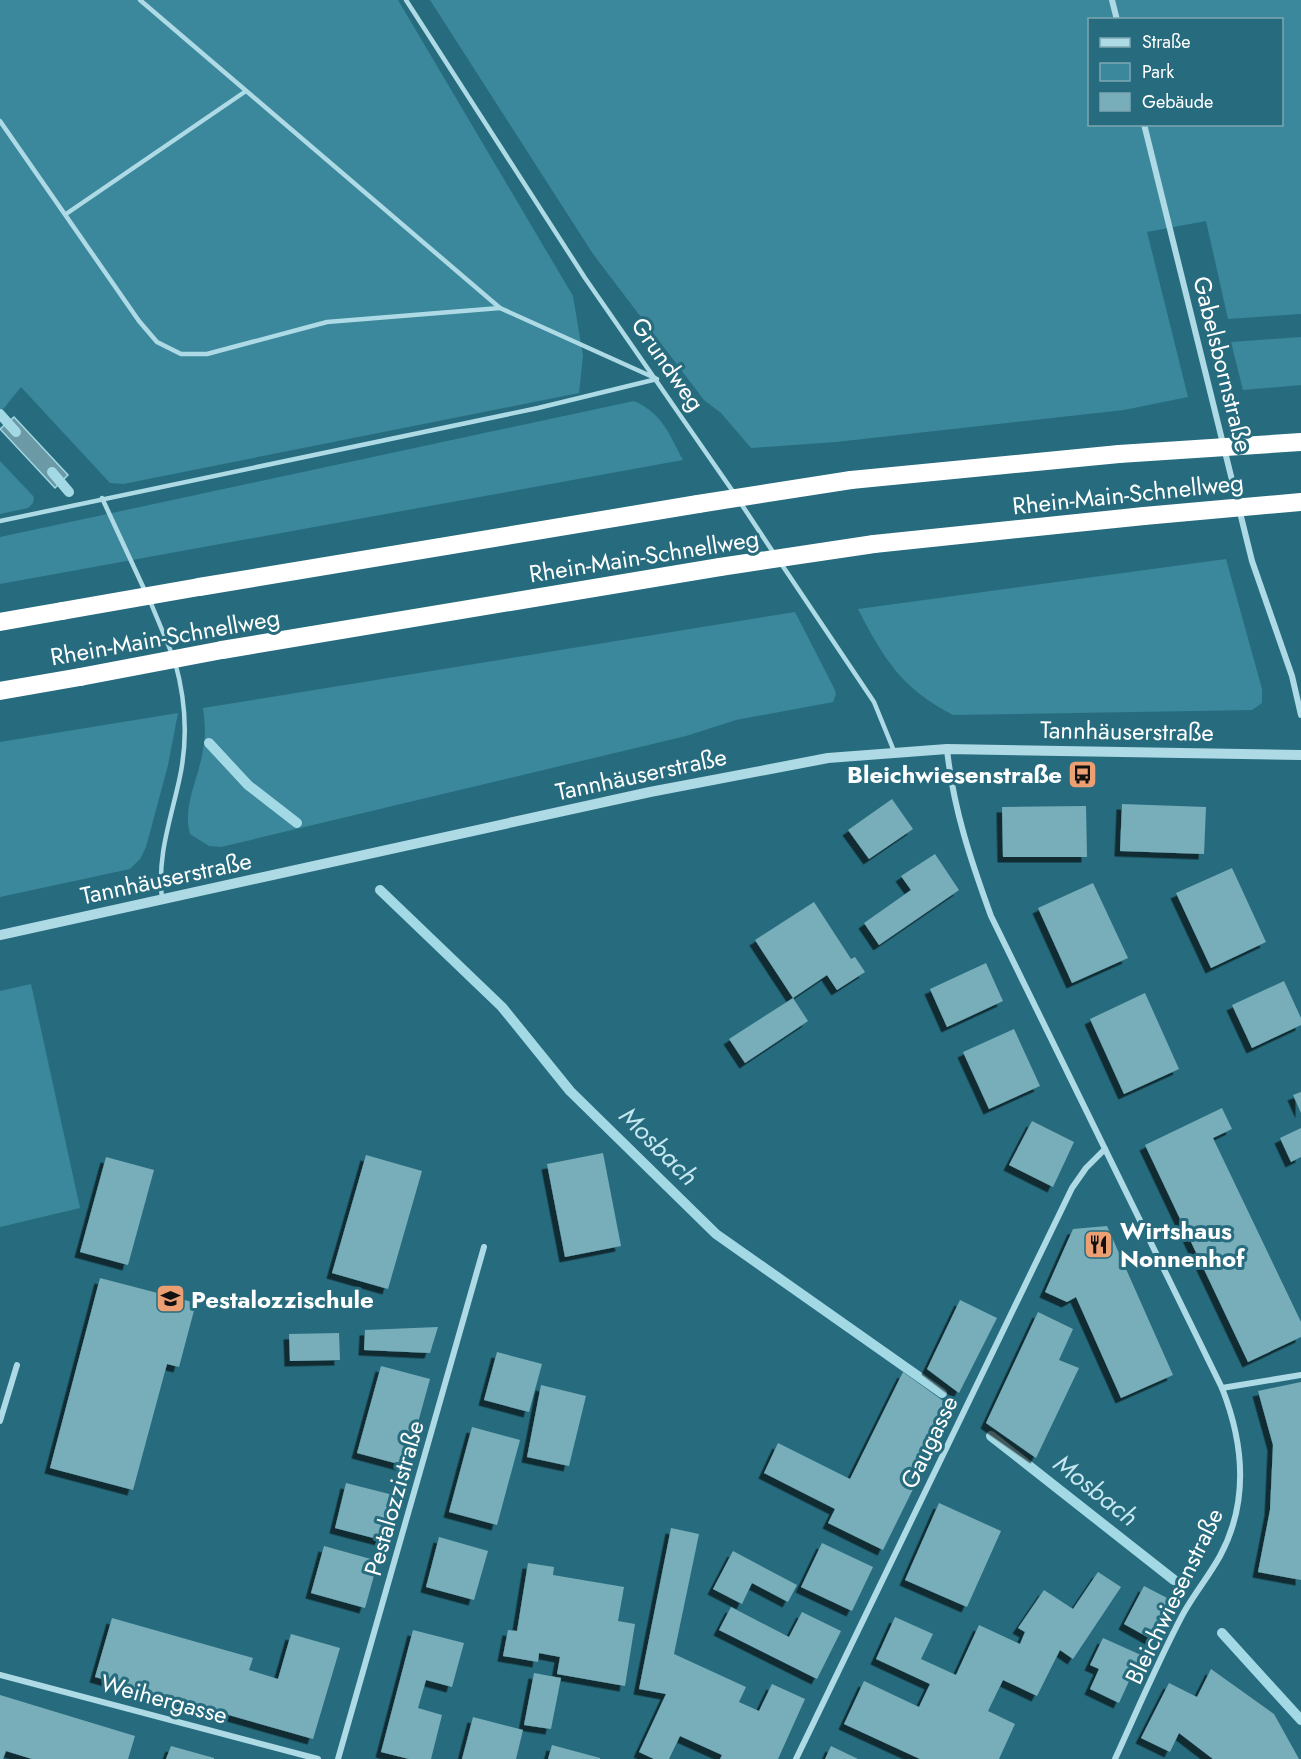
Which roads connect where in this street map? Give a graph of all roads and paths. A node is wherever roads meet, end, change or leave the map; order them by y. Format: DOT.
graph roads {
  1 [pos="140,0"];
  2 [pos="406,0"];
  3 [pos="1112,0"];
  4 [pos="1116,18"];
  5 [pos="246,91"];
  6 [pos="0,121"];
  7 [pos="1144,126"];
  8 [pos="66,214"];
  9 [pos="500,308"];
  10 [pos="657,379"];
  11 [pos="1301,442"];
  12 [pos="102,498"];
  13 [pos="1301,502"];
  14 [pos="0,521"];
  15 [pos="0,622"];
  16 [pos="0,691"];
  17 [pos="1301,715"];
  18 [pos="947,749"];
  19 [pos="894,751"];
  20 [pos="1301,755"];
  21 [pos="162,900"];
  22 [pos="0,934"];
  23 [pos="1105,1149"];
  24 [pos="484,1247"];
  25 [pos="17,1365"];
  26 [pos="1301,1375"];
  27 [pos="1222,1388"];
  28 [pos="0,1421"];
  29 [pos="0,1675"];
  30 [pos="318,1759"];
  31 [pos="338,1759"];
  32 [pos="796,1759"];
  33 [pos="1114,1759"];
  1 -- 5 [label="lane"];
  2 -- 10 [label="lane, Grundweg"];
  3 -- 4 [label="street"];
  5 -- 8 [label="lane"];
  5 -- 9 [label="lane"];
  6 -- 8 [label="lane"];
  7 -- 17 [label="street, Gabelsbornstraße"];
  8 -- 9 [label="lane"];
  9 -- 10 [label="lane"];
  10 -- 12 [label="lane"];
  10 -- 19 [label="lane, Grundweg"];
  11 -- 15 [label="highway, Rhein-Main-Schnellweg, bridge"];
  12 -- 14 [label="lane"];
  12 -- 21 [label="lane"];
  13 -- 16 [label="highway, Rhein-Main-Schnellweg, bridge"];
  18 -- 19 [label="street, Tannhäuserstraße"];
  18 -- 20 [label="street, Tannhäuserstraße"];
  18 -- 23 [label="street, Bleichwiesenstraße"];
  19 -- 21 [label="street, Tannhäuserstraße"];
  21 -- 22 [label="street, Tannhäuserstraße"];
  23 -- 27 [label="street, Bleichwiesenstraße"];
  23 -- 32 [label="street, Gaugasse"];
  24 -- 31 [label="street, Pestalozzistraße"];
  25 -- 28 [label="street"];
  26 -- 27 [label="street"];
  27 -- 33 [label="street, Bleichwiesenstraße"];
  29 -- 30 [label="street, Weihergasse"];
}
